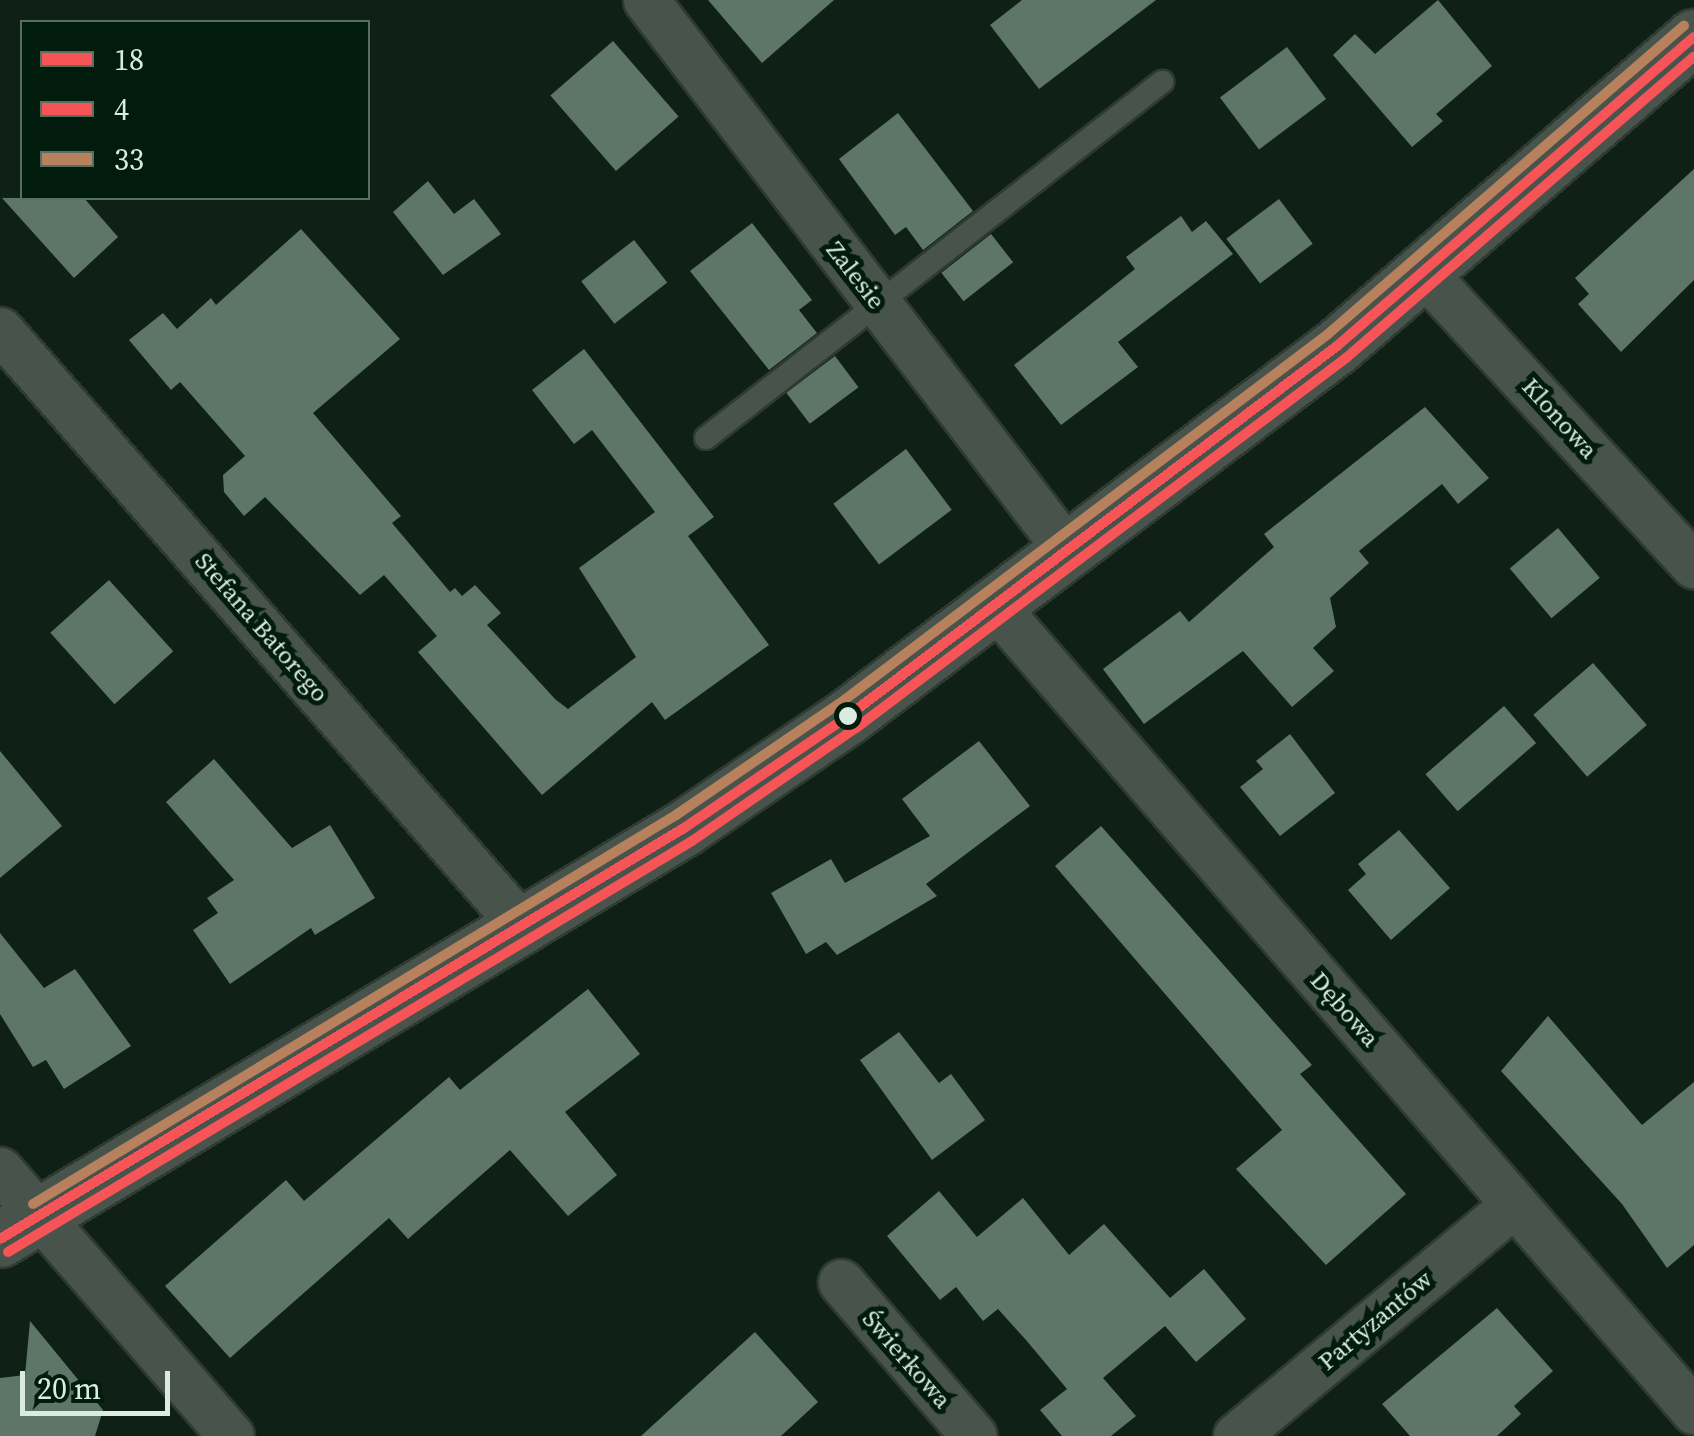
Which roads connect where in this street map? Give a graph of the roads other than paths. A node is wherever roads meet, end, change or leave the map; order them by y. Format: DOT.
graph roads {
  1 [pos="646,0"];
  2 [pos="1694,38"];
  3 [pos="1162,82"];
  4 [pos="1424,273"];
  5 [pos="876,301"];
  6 [pos="0,330"];
  7 [pos="706,438"];
  8 [pos="1067,550"];
  9 [pos="1694,566"];
  10 [pos="996,607"];
  11 [pos="522,926"];
  12 [pos="0,1170"];
  13 [pos="1514,1204"];
  14 [pos="21,1228"];
  15 [pos="840,1282"];
  16 [pos="1694,1411"];
  17 [pos="231,1436"];
  18 [pos="974,1436"];
  19 [pos="1236,1436"];
  1 -- 5 [label="street, Zalesie"];
  2 -- 4 [label="street"];
  3 -- 5 [label="lane"];
  4 -- 8 [label="street"];
  4 -- 9 [label="street, Klonowa"];
  5 -- 7 [label="lane"];
  5 -- 8 [label="street, Zalesie"];
  6 -- 11 [label="street, Stefana Batorego"];
  8 -- 10 [label="street"];
  10 -- 11 [label="street"];
  10 -- 13 [label="street, Dębowa"];
  11 -- 14 [label="street"];
  12 -- 14 [label="street"];
  13 -- 16 [label="street, Dębowa"];
  13 -- 19 [label="street, Partyzantów"];
  14 -- 17 [label="street"];
  15 -- 18 [label="street, Świerkowa"];
}
